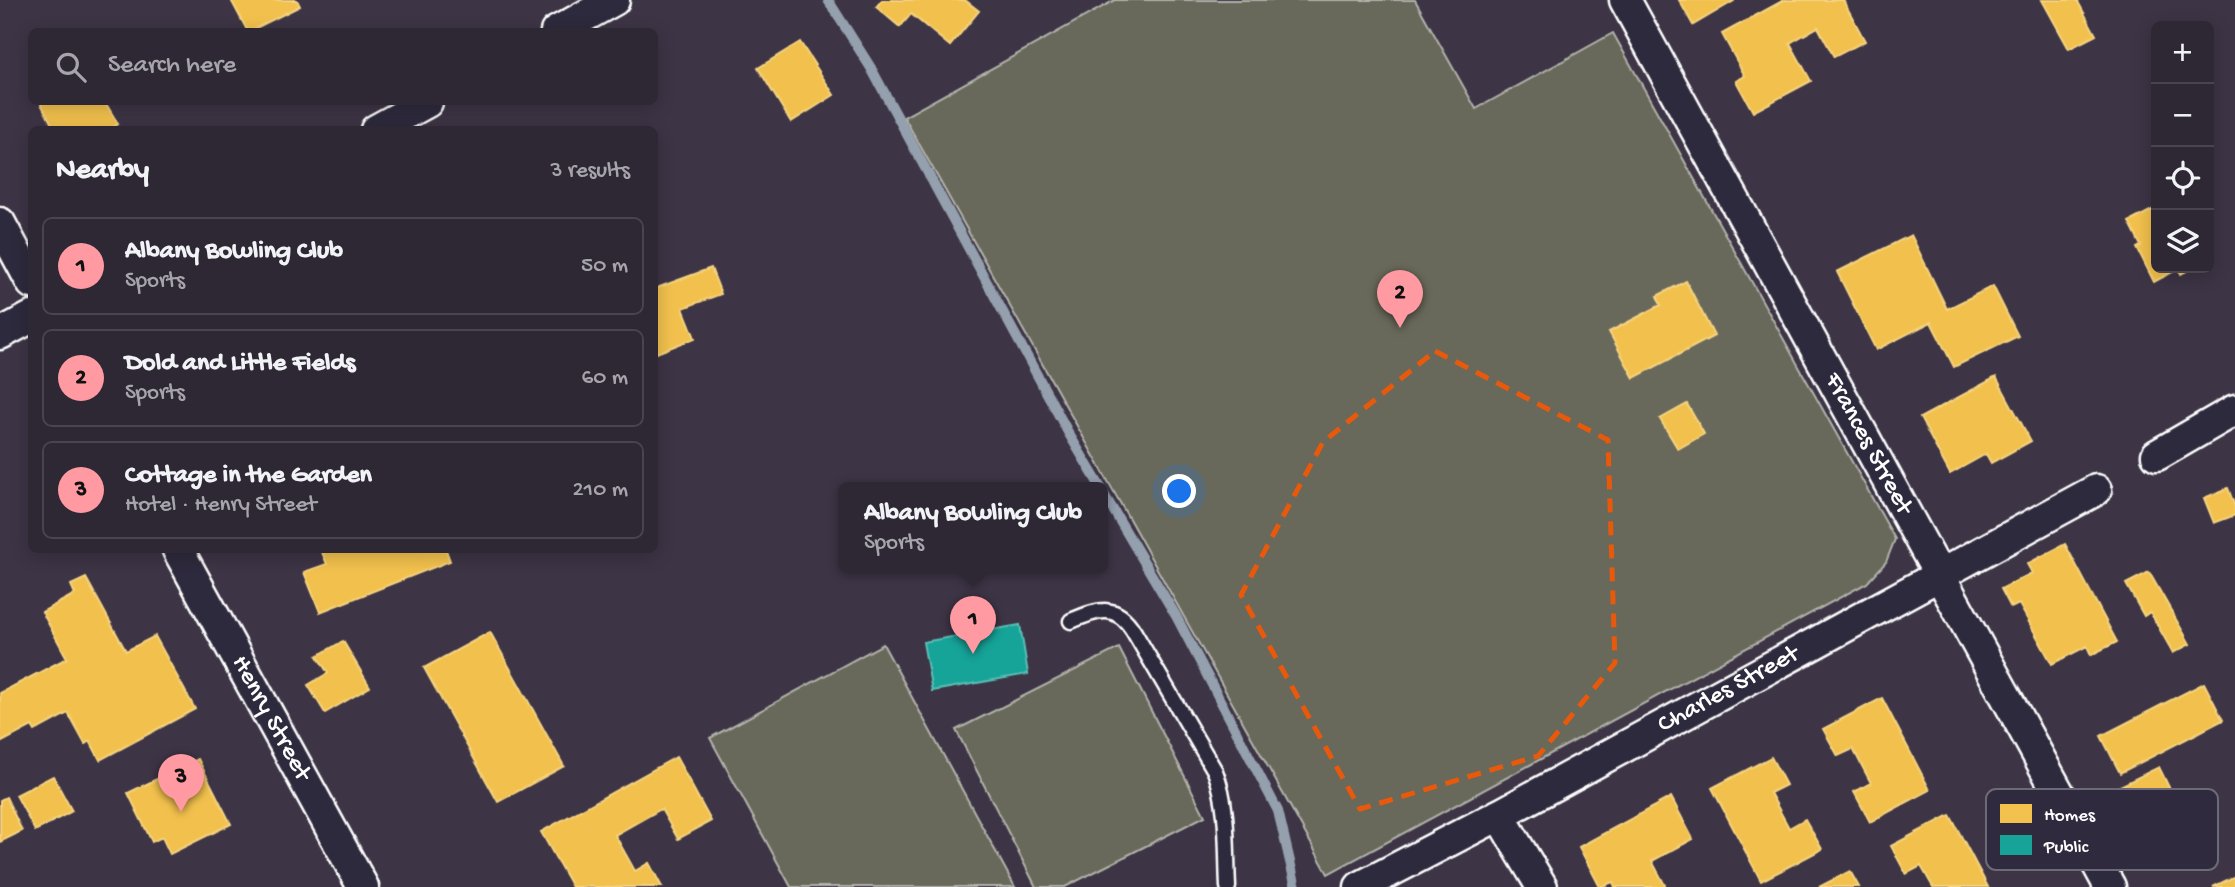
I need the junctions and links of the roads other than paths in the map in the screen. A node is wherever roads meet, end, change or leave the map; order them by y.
1 (614, 0) edge
2 (1625, 0) edge
3 (563, 28) edge
4 (422, 105) edge
5 (383, 126) edge
6 (0, 223) edge
7 (28, 276) edge
8 (28, 319) edge
9 (0, 334) edge
10 (2235, 410) edge
11 (2157, 455) dead end
12 (2096, 490) dead end
13 (179, 553) edge
14 (1940, 574) junction
15 (1071, 621) dead end
16 (2057, 789) edge
17 (1499, 815) junction
18 (2101, 870) edge
19 (363, 887) edge
20 (1228, 887) edge
21 (1360, 887) edge
22 (1542, 887) edge
23 (2110, 887) edge

1 - 3 street
2 - 14 street, Frances Street
4 - 5 street
6 - 7 street
8 - 9 street
10 - 11 street
12 - 14 street, Charles Street
13 - 19 street, Henry Street
14 - 16 street, Frances Street
14 - 17 street, Charles Street
15 - 20 lane
17 - 21 street, Charles Street
17 - 22 street
18 - 23 street, Frances Street

